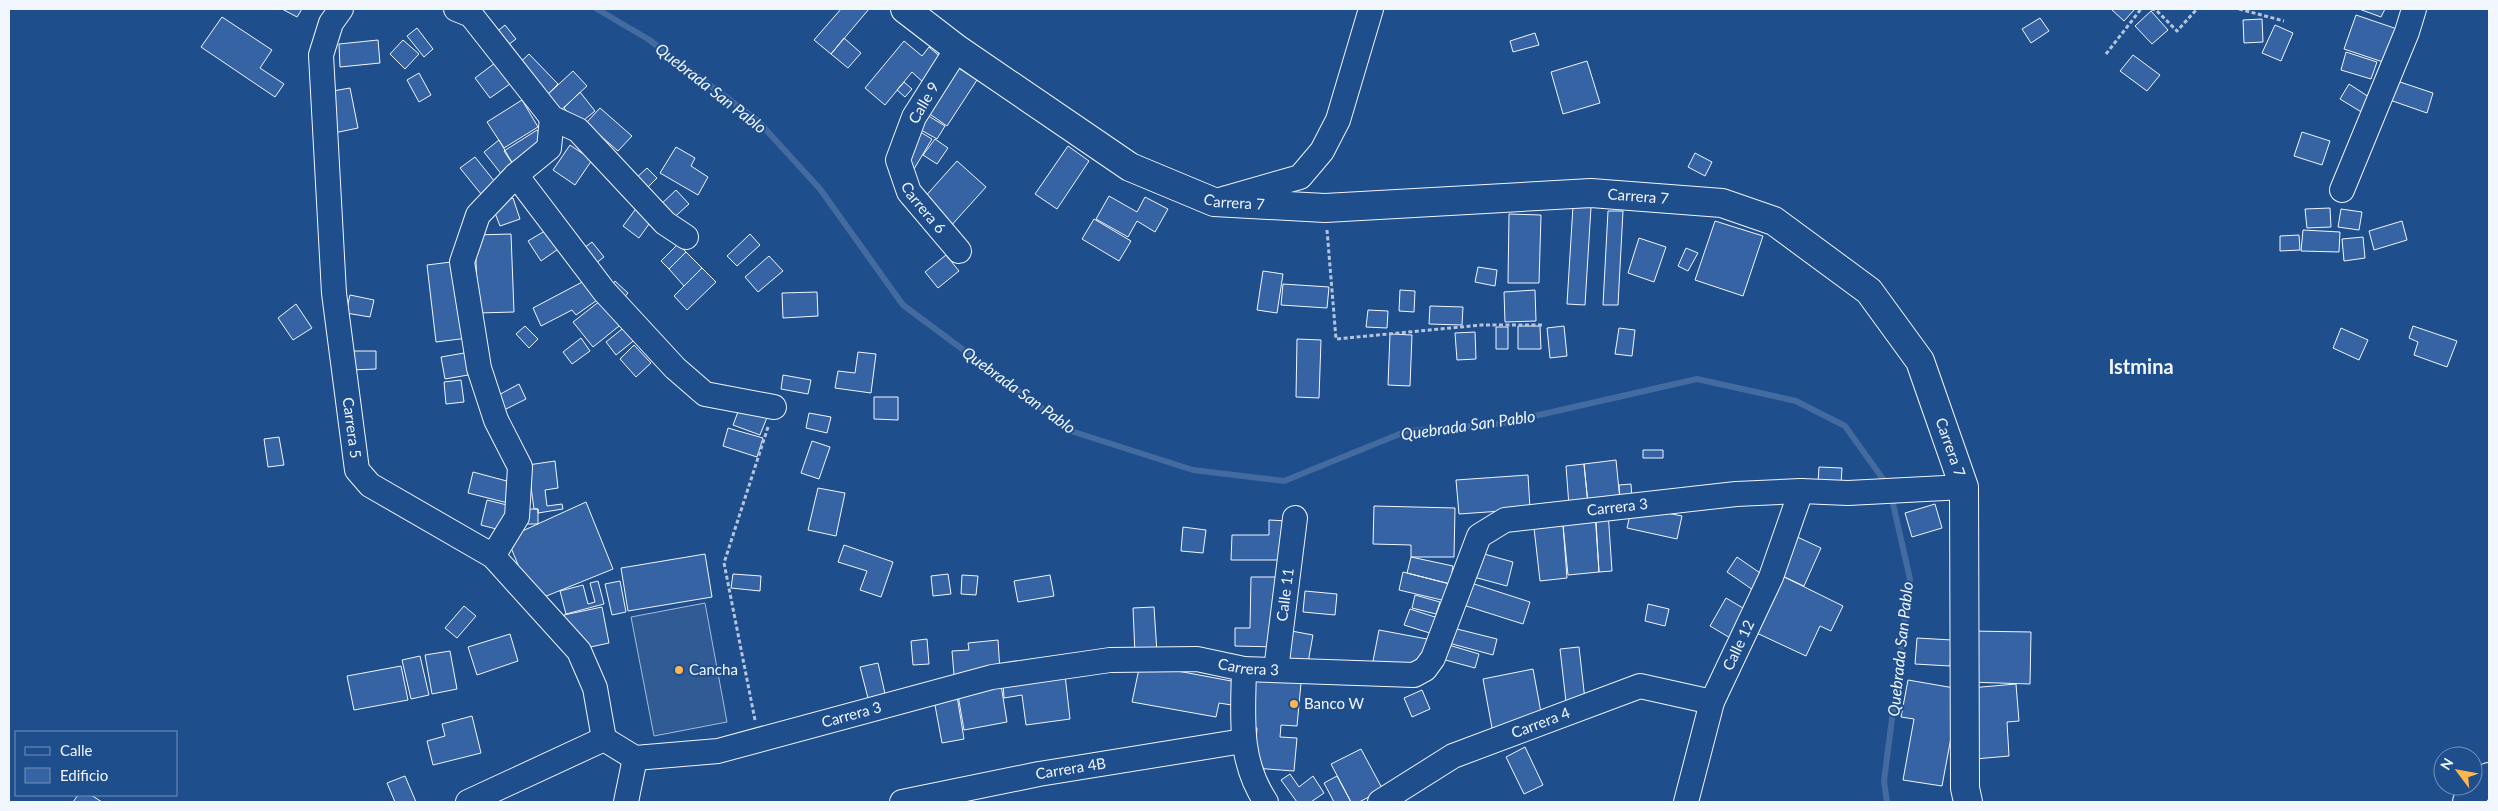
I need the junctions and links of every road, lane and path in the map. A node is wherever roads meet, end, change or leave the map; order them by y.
1 (341, 9) edge
2 (456, 9) edge
3 (905, 9) edge
4 (1371, 9) edge
5 (2141, 9) edge
6 (2151, 9) edge
7 (2197, 9) edge
8 (2239, 9) edge
9 (2414, 9) edge
10 (2284, 21) dead end
11 (957, 49) junction
12 (2106, 54) dead end
13 (552, 118) junction
14 (898, 160) joint
15 (516, 175) junction
16 (2342, 190) dead end
17 (1214, 202) junction
18 (1325, 208) junction
19 (686, 237) dead end
20 (959, 251) dead end
21 (1543, 325) dead end
22 (774, 407) joint
23 (1964, 488) junction
24 (1801, 491) junction
25 (1295, 518) dead end
26 (493, 556) junction
27 (1244, 669) junction
28 (1276, 670) junction
29 (1712, 702) junction
30 (604, 739) junction
31 (758, 739) junction
32 (1243, 741) junction
33 (635, 758) junction
34 (2489, 777) edge
35 (468, 802) edge
36 (626, 802) edge
37 (902, 802) edge
38 (1266, 802) edge
39 (1380, 802) edge
40 (1686, 802) edge
41 (1968, 802) edge
42 (2467, 802) edge

1 - 26 street, Carrera 5
2 - 13 street
3 - 11 main road, Carrera 7
4 - 17 street
5 - 12 path
6 - 7 path
8 - 10 path
9 - 16 street
11 - 14 street, Calle 9
11 - 17 main road, Carrera 7
13 - 15 street
13 - 19 street
14 - 20 street, Carrera 6
15 - 22 street
15 - 26 street
17 - 18 main road, Carrera 7
18 - 21 path
18 - 23 main road, Carrera 7
22 - 31 path
23 - 24 street, Carrera 3
23 - 41 main road, Carrera 7
24 - 28 street, Carrera 3
24 - 29 street, Calle 12
25 - 28 street, Calle 11
26 - 30 street, Carrera 5
27 - 28 street, Carrera 3
27 - 31 street, Carrera 3
27 - 32 street
29 - 39 street, Carrera 4
29 - 40 street, Calle 12
30 - 33 street
30 - 35 street
31 - 33 street, Carrera 3
32 - 37 street, Carrera 4B
32 - 38 street
33 - 36 street
34 - 42 main road

